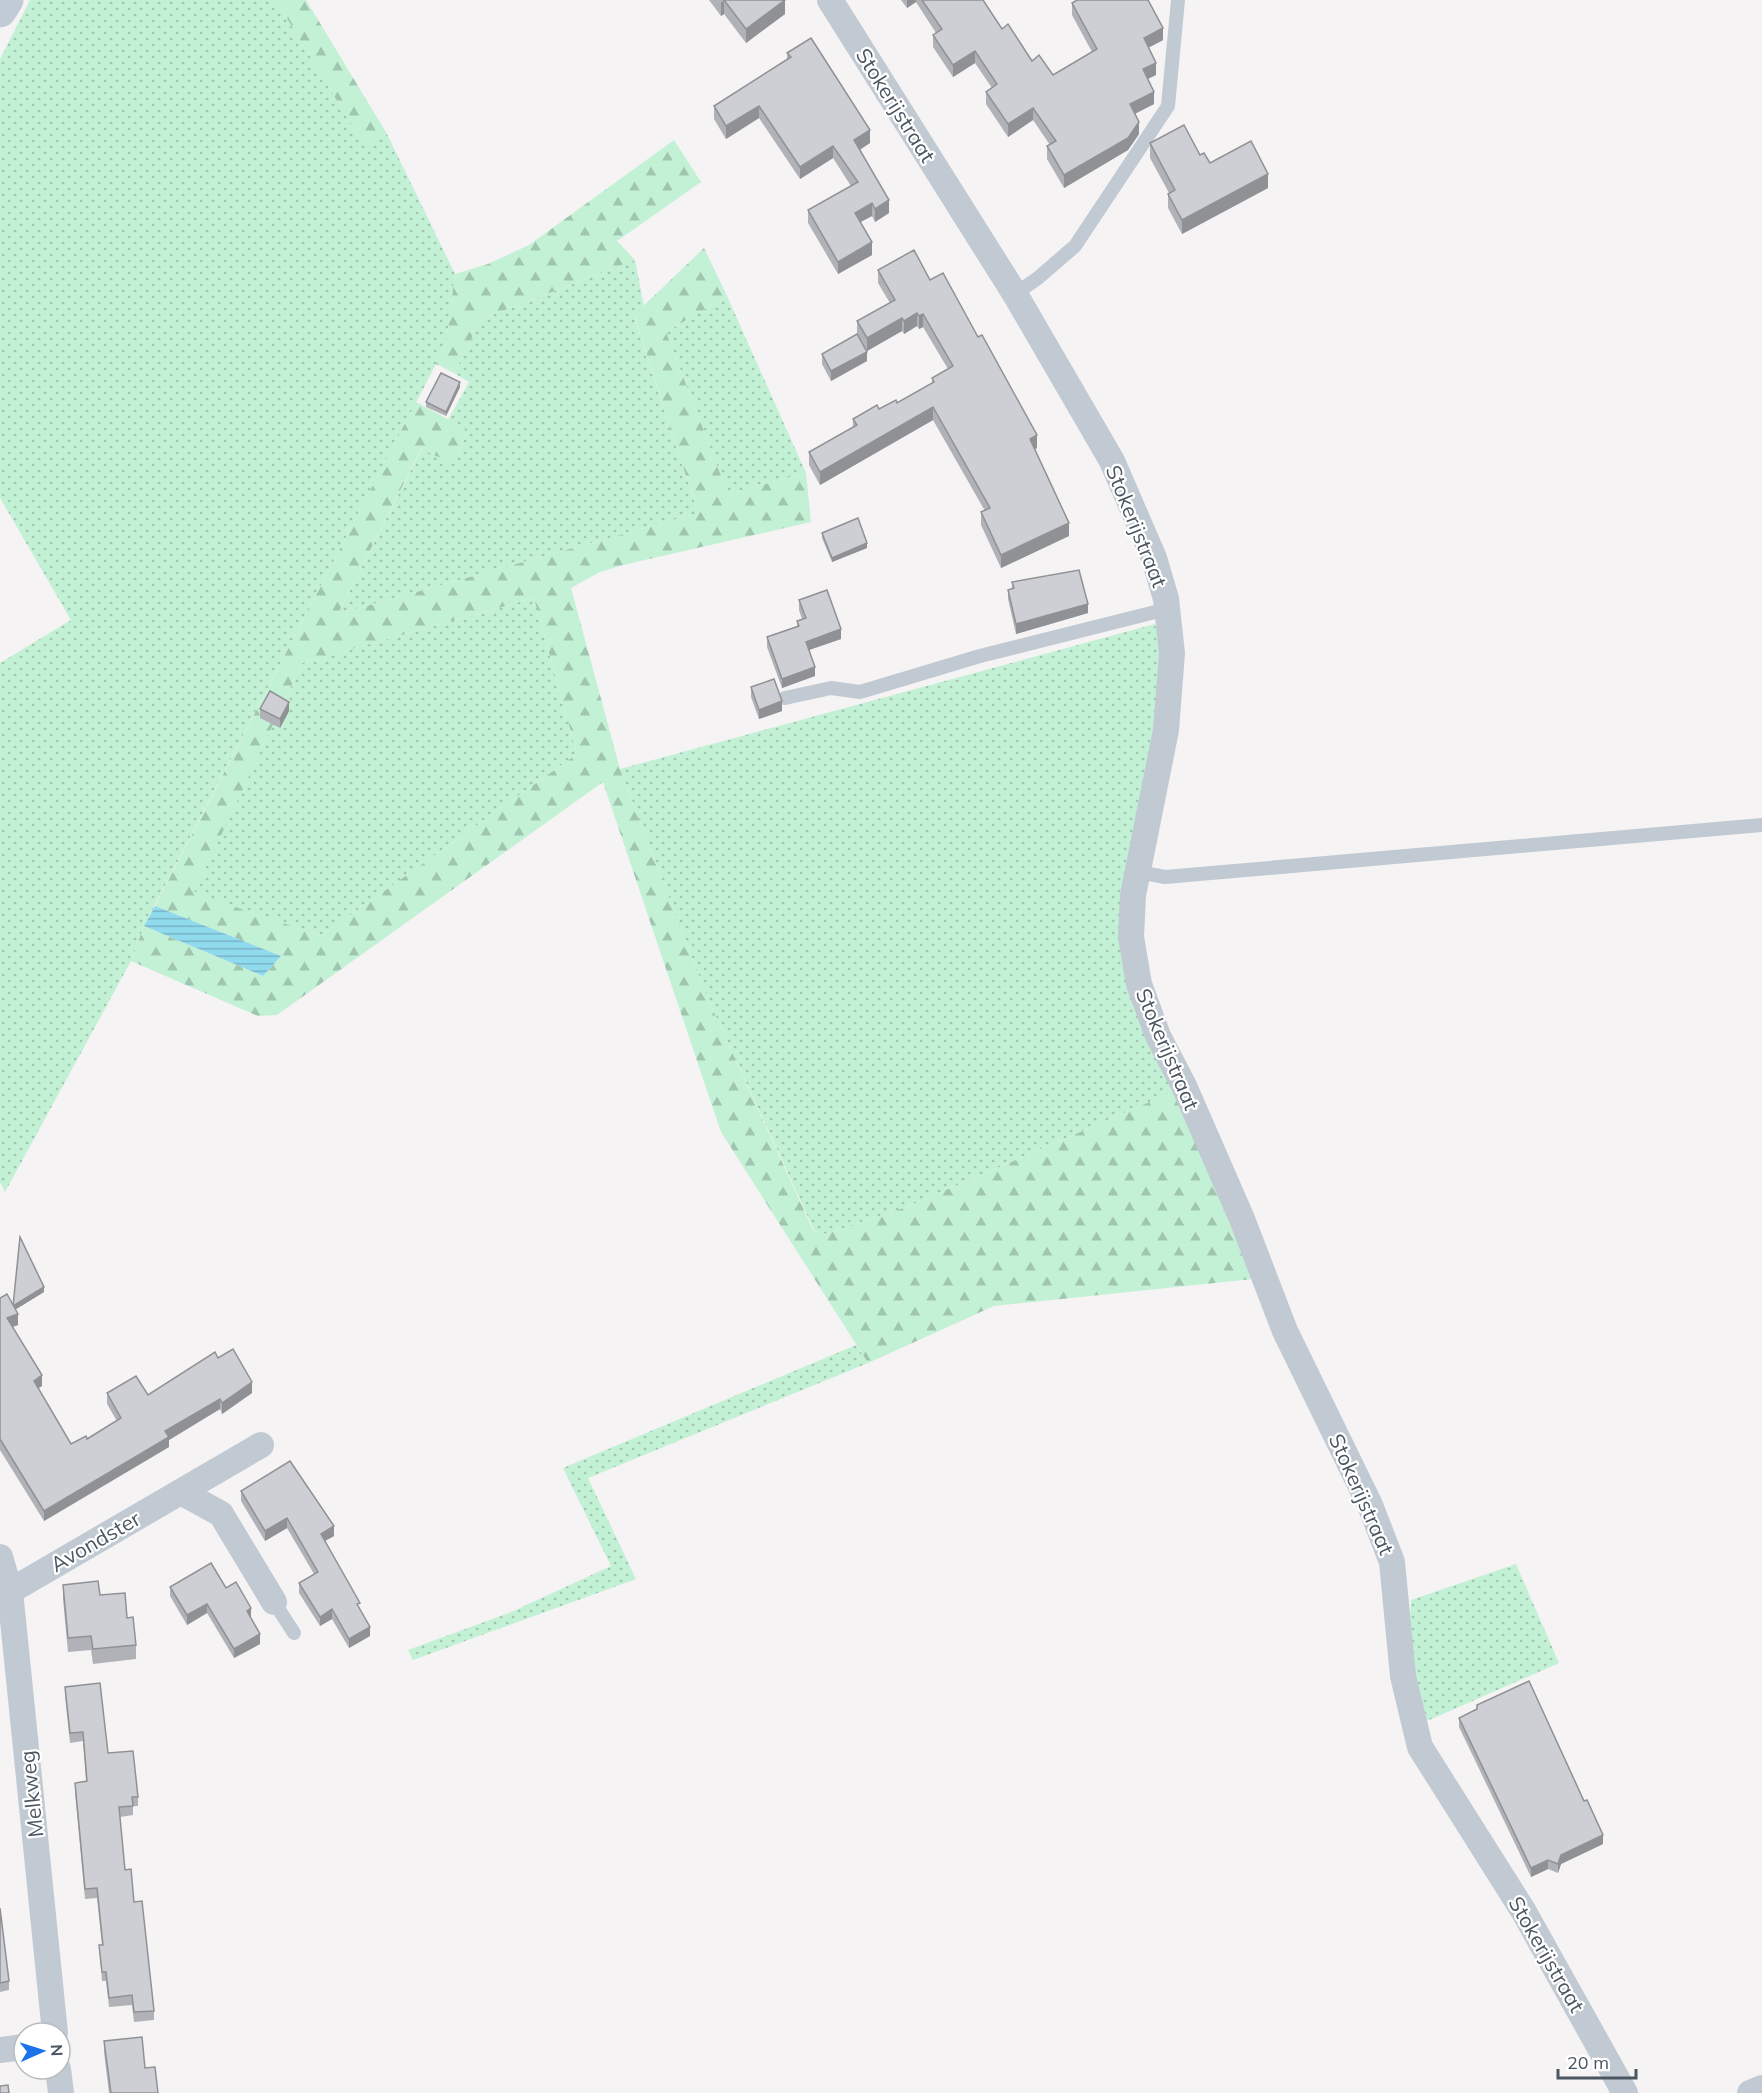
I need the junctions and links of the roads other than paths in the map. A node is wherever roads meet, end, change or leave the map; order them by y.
1 (7, 0) edge
2 (830, 0) edge
3 (1179, 0) edge
4 (0, 11) edge
5 (1015, 294) junction
6 (1167, 609) junction
7 (785, 698) dead end
8 (1762, 825) edge
9 (1138, 872) junction
10 (261, 1445) dead end
11 (181, 1492) junction
12 (0, 1557) edge
13 (5, 1594) edge
14 (274, 1602) joint
15 (294, 1633) dead end
16 (54, 2021) edge
17 (1762, 2088) edge
18 (1625, 2093) edge
19 (1750, 2093) edge

1 - 4 street
2 - 5 street, Stokerijstraat
3 - 5 lane
5 - 6 street, Stokerijstraat
6 - 7 lane
6 - 9 street, Stokerijstraat
8 - 9 lane
9 - 18 street, Stokerijstraat
10 - 11 street, Avondster
11 - 13 street, Avondster
11 - 14 street
12 - 13 street, Melkweg
13 - 16 street, Melkweg
14 - 15 lane
17 - 19 street

